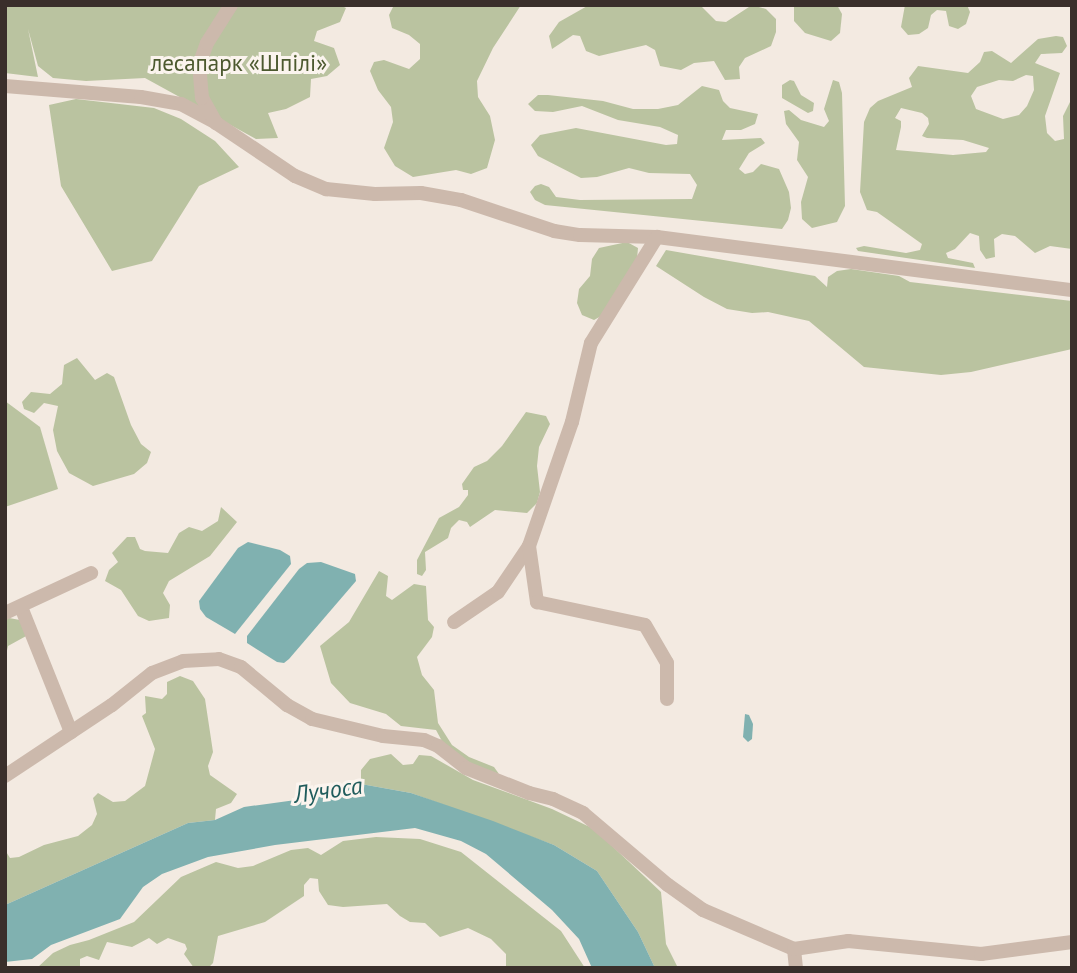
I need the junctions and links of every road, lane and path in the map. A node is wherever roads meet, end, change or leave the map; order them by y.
1 (232, 5) edge
2 (5, 86) edge
3 (216, 123) junction
4 (657, 237) junction
5 (1072, 290) edge
6 (529, 546) junction
7 (91, 573) dead end
8 (21, 607) junction
9 (5, 613) edge
10 (454, 622) dead end
11 (667, 699) dead end
12 (71, 732) junction
13 (5, 776) edge
14 (1072, 942) edge
15 (794, 949) junction
16 (796, 968) edge

1 - 3 street
2 - 3 street
3 - 4 street
4 - 5 street
4 - 6 street
6 - 10 street
6 - 11 street
7 - 8 street
8 - 9 street
8 - 12 street
12 - 13 street
12 - 15 street
14 - 15 street
15 - 16 street

